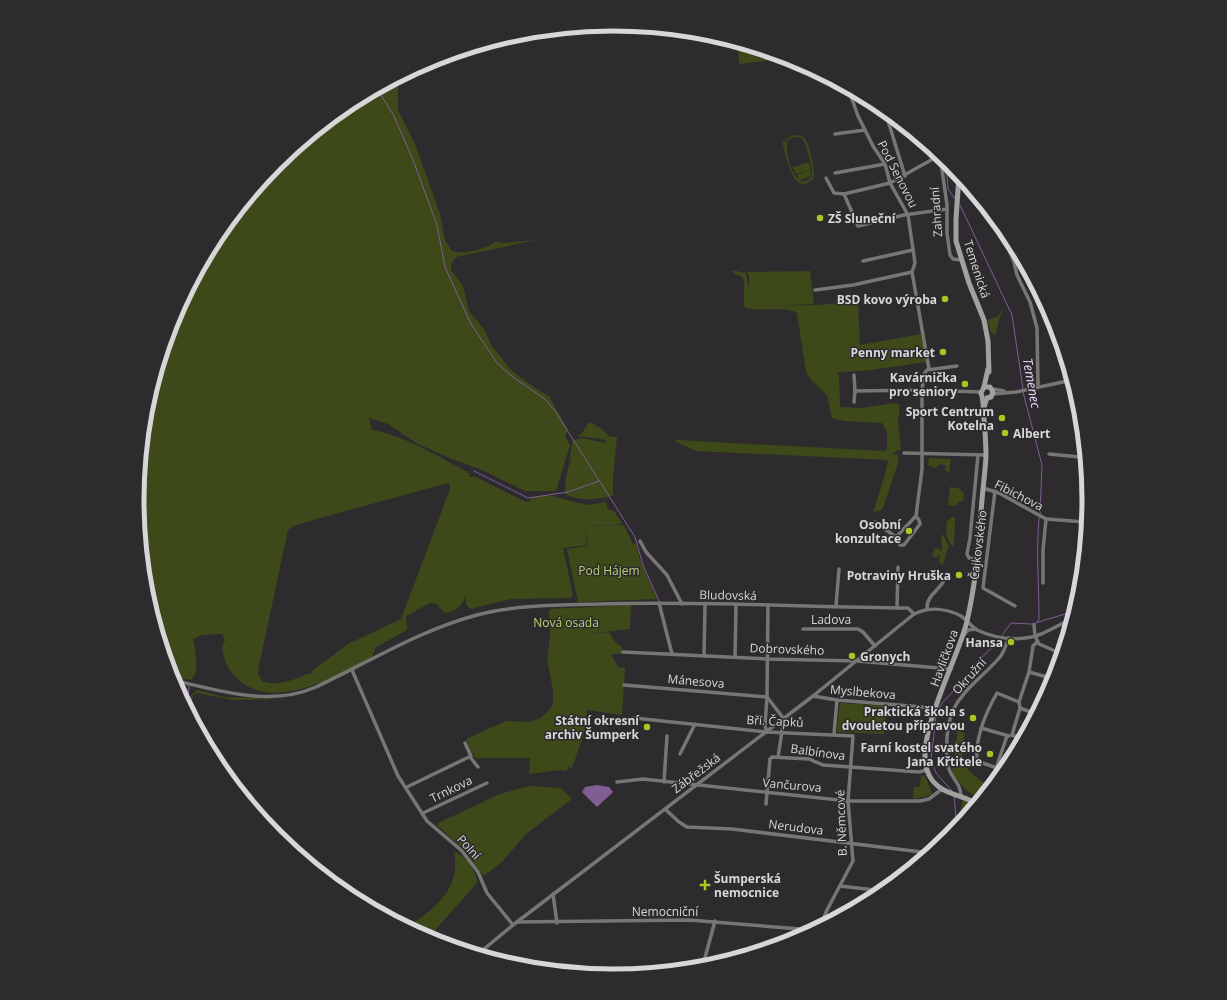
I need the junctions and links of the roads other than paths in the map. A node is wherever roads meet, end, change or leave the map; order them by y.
1 (851, 96) edge
2 (888, 120) edge
3 (865, 130) junction
4 (835, 134) dead end
5 (935, 159) edge
6 (884, 164) junction
7 (941, 164) edge
8 (835, 173) dead end
9 (905, 176) junction
10 (826, 178) dead end
11 (890, 183) junction
12 (958, 183) edge
13 (844, 194) junction
14 (947, 209) junction
15 (908, 215) junction
16 (1007, 246) edge
17 (913, 250) junction
18 (961, 260) junction
19 (863, 261) dead end
20 (912, 272) junction
21 (815, 290) dead end
22 (958, 366) dead end
23 (929, 369) junction
24 (854, 375) dead end
25 (1067, 381) edge
26 (1038, 386) junction
27 (922, 390) junction
28 (854, 391) junction
29 (987, 392) junction
30 (854, 402) dead end
31 (904, 452) dead end
32 (923, 453) junction
33 (1049, 454) dead end
34 (978, 455) junction
35 (986, 455) junction
36 (1080, 457) edge
37 (983, 488) junction
38 (995, 491) junction
39 (916, 516) junction
40 (1046, 519) junction
41 (875, 522) dead end
42 (1081, 522) edge
43 (896, 537) junction
44 (640, 541) dead end
45 (977, 559) junction
46 (898, 567) dead end
47 (839, 569) dead end
48 (946, 576) dead end
49 (1043, 583) dead end
50 (659, 603) junction
51 (682, 604) junction
52 (705, 604) junction
53 (736, 605) junction
54 (768, 605) junction
55 (836, 606) junction
56 (1015, 606) dead end
57 (897, 608) junction
58 (927, 609) junction
59 (969, 611) junction
60 (914, 614) junction
61 (958, 615) junction
62 (967, 621) junction
63 (1067, 621) edge
64 (1034, 625) dead end
65 (803, 629) dead end
66 (977, 629) junction
67 (1035, 636) junction
68 (963, 637) junction
69 (1010, 638) junction
70 (1037, 642) junction
71 (874, 646) junction
72 (623, 652) dead end
73 (1058, 652) edge
74 (672, 654) junction
75 (704, 656) junction
76 (735, 658) junction
77 (767, 659) junction
78 (857, 661) junction
79 (951, 669) junction
80 (352, 670) junction
81 (1029, 672) junction
82 (1048, 677) edge
83 (181, 682) edge
84 (624, 685) dead end
85 (813, 696) junction
86 (767, 697) junction
87 (837, 700) junction
88 (1019, 702) junction
89 (935, 708) junction
90 (1020, 708) junction
91 (1031, 712) edge
92 (634, 718) dead end
93 (784, 719) junction
94 (695, 724) junction
95 (981, 728) junction
96 (767, 732) junction
97 (782, 732) junction
98 (834, 734) junction
99 (667, 736) dead end
100 (853, 736) joint
101 (1009, 736) junction
102 (1018, 738) edge
103 (465, 743) dead end
104 (680, 754) dead end
105 (778, 756) junction
106 (470, 757) junction
107 (478, 767) dead end
108 (851, 767) junction
109 (997, 768) junction
110 (927, 770) junction
111 (996, 772) edge
112 (617, 782) dead end
113 (664, 782) junction
114 (487, 783) dead end
115 (696, 786) junction
116 (406, 787) junction
117 (942, 789) junction
118 (767, 793) junction
119 (956, 795) junction
120 (848, 801) junction
121 (972, 802) edge
122 (766, 804) dead end
123 (665, 809) junction
124 (423, 814) junction
125 (852, 844) junction
126 (924, 852) edge
127 (840, 886) junction
128 (874, 890) edge
129 (553, 894) junction
130 (824, 920) edge
131 (715, 921) junction
132 (517, 922) junction
133 (557, 923) junction
134 (512, 925) junction
135 (802, 929) edge
136 (483, 950) edge
137 (704, 960) edge

1 - 3 street, Pod Senovou
2 - 9 street
3 - 4 street
3 - 6 street, Pod Senovou
5 - 9 street
6 - 8 street
6 - 11 street, Pod Senovou
7 - 14 street, Zahradní
9 - 11 street
10 - 13 street
11 - 13 street
11 - 15 street, Pod Senovou
12 - 18 street, Temenická
13 - 15 street
14 - 15 street
14 - 18 street, Zahradní
15 - 17 street, Pod Senovou
16 - 26 street
17 - 19 street
17 - 20 street, Pod Senovou
18 - 29 street, Temenická
20 - 21 street
20 - 23 street, Pod Senovou
22 - 23 street
23 - 27 street
24 - 28 street
25 - 26 street
26 - 29 street
27 - 28 street
27 - 29 street
27 - 32 street
28 - 30 street
29 - 35 street, Temenická
31 - 32 street
32 - 34 street
32 - 39 street
33 - 36 street
34 - 35 street
34 - 45 street
35 - 37 street, Temenická
37 - 38 street, Fibichova
37 - 45 street, Temenická
38 - 40 street, Fibichova
38 - 56 street, Čajkovského
39 - 43 street
39 - 43 street
40 - 42 street, Fibichova
40 - 49 street, Fibichova
41 - 43 street
44 - 51 street
45 - 59 street, Temenická
46 - 57 street
47 - 55 street
48 - 58 street
50 - 51 street, Bludovská
50 - 74 street
50 - 80 street, Bludovská
51 - 52 street, Bludovská
52 - 53 street, Bludovská
52 - 75 street
53 - 54 street, Bludovská
53 - 76 street
54 - 55 street, Bludovská
54 - 77 street
55 - 57 street, Bludovská
57 - 60 street, Bludovská
58 - 60 street, Zábřežská
58 - 61 street
59 - 61 street
59 - 62 street, Temenická
60 - 71 street, Zábřežská
61 - 62 street
62 - 66 street
62 - 68 street, Havlíčkova
63 - 67 street
64 - 67 street
65 - 71 street, Ladova
66 - 68 street
66 - 69 street
67 - 69 street
67 - 70 street
68 - 79 street, Havlíčkova
69 - 119 street, Okružní
70 - 73 street
70 - 81 street
71 - 78 street, Zábřežská
72 - 74 street, Dobrovského
74 - 75 street, Dobrovského
75 - 76 street, Dobrovského
76 - 77 street, Dobrovského
77 - 78 street, Dobrovského
77 - 86 street
78 - 79 street, Dobrovského
78 - 85 street, Zábřežská
79 - 89 street, Havlíčkova
80 - 83 street, Bludovská
80 - 116 street, Polní
81 - 82 street
81 - 88 street
84 - 86 street, Mánesova
85 - 87 street, Myslbekova
85 - 93 street, Zábřežská
86 - 93 street
86 - 96 street
87 - 89 street, Myslbekova
87 - 98 street
88 - 90 street
88 - 95 street
89 - 110 street, Havlíčkova
90 - 91 street
90 - 101 street
92 - 94 street, Bří. Čapků
93 - 96 street, Zábřežská
93 - 97 street, Balbínova
94 - 96 street, Bří. Čapků
94 - 104 street
95 - 101 street
95 - 109 street
96 - 97 street, Bří. Čapků
96 - 115 street, Zábřežská
97 - 98 street, Bří. Čapků
97 - 105 street, Balbínova
98 - 100 street, Bří. Čapků
99 - 113 street
100 - 108 street, B. Němcové
101 - 102 street
101 - 109 street
103 - 106 street
105 - 108 street, Balbínova
105 - 118 street, Balbínova
106 - 107 street
106 - 116 street
108 - 110 street, Balbínova
108 - 120 street, B. Němcové
109 - 111 street
110 - 117 street
112 - 113 street, Vančurova
113 - 115 street, Vančurova
114 - 124 street, Trnkova
115 - 118 street, Vančurova
115 - 123 street, Zábřežská
116 - 124 street, Polní
117 - 119 street
117 - 120 street, Vančurova
118 - 120 street, Vančurova
118 - 122 street, Balbínova
119 - 121 street
120 - 125 street, B. Němcové
123 - 125 street, Nerudova
123 - 129 street, Zábřežská
124 - 134 street, Polní
125 - 126 street, Nerudova
125 - 127 street, B. Němcové
127 - 128 street
127 - 130 street, B. Němcové
129 - 132 street, Zábřežská
129 - 133 street
131 - 133 street, Nemocniční
131 - 135 street, Nemocniční
131 - 137 street
132 - 133 street, Nemocniční
132 - 134 street, Zábřežská
134 - 136 street, Zábřežská

